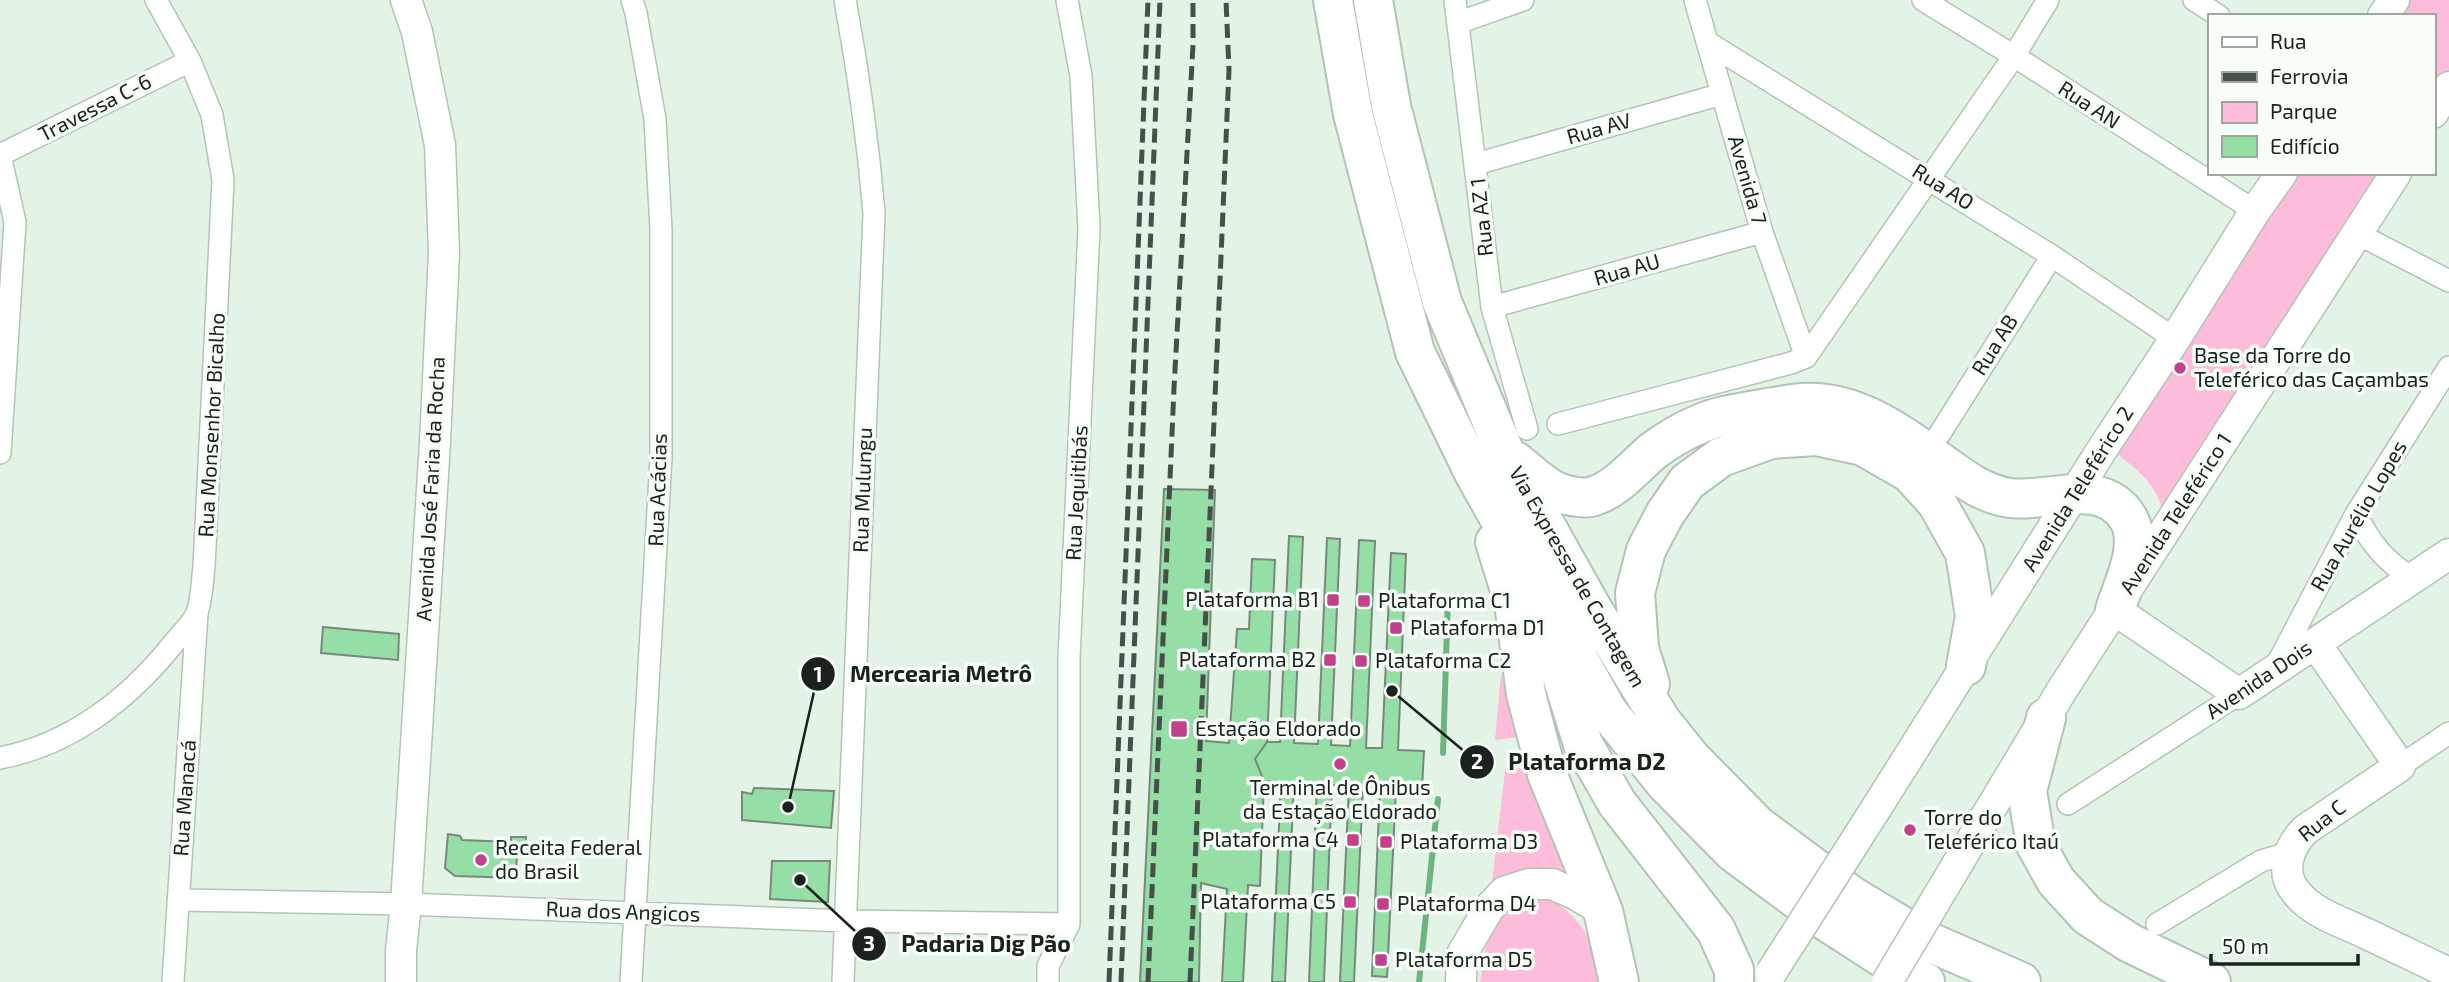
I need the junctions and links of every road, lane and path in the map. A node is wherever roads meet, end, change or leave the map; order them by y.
1 (156, 0) edge
2 (406, 0) edge
3 (632, 0) edge
4 (845, 0) edge
5 (1067, 0) edge
6 (1333, 0) edge
7 (1373, 0) edge
8 (1455, 0) edge
9 (1523, 0) edge
10 (1695, 0) edge
11 (1923, 0) edge
12 (2048, 0) edge
13 (2194, 0) edge
14 (2216, 14) edge
15 (1460, 22) junction
16 (1707, 41) junction
17 (2014, 56) junction
18 (190, 61) junction
19 (2449, 88) edge
20 (1722, 94) junction
21 (2435, 110) edge
22 (0, 155) edge
23 (1476, 164) junction
24 (2281, 175) edge
25 (2395, 175) edge
26 (1930, 179) junction
27 (2255, 211) junction
28 (1762, 232) junction
29 (2358, 234) junction
30 (2052, 256) junction
31 (2449, 281) edge
32 (1492, 307) junction
33 (2175, 339) junction
34 (1806, 357) junction
35 (2449, 367) edge
36 (1558, 424) dead end
37 (1939, 435) dead end
38 (1516, 441) junction
39 (0, 453) edge
40 (1474, 474) junction
41 (2076, 493) junction
42 (2356, 514) junction
43 (2449, 555) edge
44 (1531, 574) junction
45 (2412, 578) junction
46 (2115, 610) junction
47 (197, 614) junction
48 (2315, 643) junction
49 (1966, 666) junction
50 (2274, 669) junction
51 (2239, 694) junction
52 (2046, 718) junction
53 (1662, 722) junction
54 (2449, 733) edge
55 (0, 758) edge
56 (2400, 766) junction
57 (2068, 804) dead end
58 (2288, 853) junction
59 (178, 900) junction
60 (406, 904) junction
61 (1603, 911) junction
62 (634, 913) junction
63 (846, 921) junction
64 (1069, 924) junction
65 (2157, 924) dead end
66 (2449, 973) edge
67 (1769, 977) edge
68 (173, 982) edge
69 (401, 982) edge
70 (631, 982) edge
71 (843, 982) edge
72 (1048, 982) edge
73 (1461, 982) edge
74 (1619, 982) edge
75 (1734, 982) edge
76 (1887, 982) edge
77 (1925, 982) edge
78 (2021, 982) edge
79 (2211, 982) edge

1 - 18 street, Rua Monsenhor Bicalho
2 - 60 main road, Avenida José Faria da Rocha
3 - 62 street, Rua Acácias
4 - 63 street, Rua Mulungu
5 - 64 street, Rua Jequitibás
6 - 40 highway, Via Expressa de Contagem
7 - 38 highway, Via Expressa de Contagem
8 - 15 street, Rua AZ 1
9 - 15 street
10 - 16 street, Avenida 7
11 - 17 street, Rua AN
12 - 17 street
13 - 14 street
15 - 23 street, Rua AZ 1
16 - 20 street, Avenida 7
16 - 26 street, Rua AO
17 - 26 street
17 - 27 street, Rua AN
18 - 22 street, Travessa C-6
18 - 47 street, Rua Monsenhor Bicalho
19 - 21 main road
20 - 23 street, Rua AV
20 - 28 street, Avenida 7
22 - 39 street
23 - 32 street, Rua AZ 1
24 - 27 main road, Avenida Teleférico 2
25 - 29 main road, Avenida Teleférico 1
26 - 30 street, Rua AO
26 - 34 street
27 - 33 main road, Avenida Teleférico 2
28 - 32 street, Rua AU
28 - 34 street, Avenida 7
29 - 31 street
29 - 46 main road, Avenida Teleférico 1
30 - 33 street, Rua AO
30 - 37 street, Rua AB
32 - 38 street, Rua AZ 1
33 - 41 main road, Avenida Teleférico 2
34 - 36 street
35 - 42 street, Rua Aurélio Lopes
38 - 41 highway
38 - 53 highway, Via Expressa de Contagem
40 - 44 highway, Via Expressa de Contagem
40 - 61 highway
41 - 46 highway
41 - 49 main road, Avenida Teleférico 2
42 - 45 street
42 - 50 street, Rua Aurélio Lopes
43 - 45 main road, Avenida Dois
44 - 75 highway
44 - 77 highway, Via Expressa de Contagem
45 - 48 main road, Avenida Dois
46 - 51 main road
46 - 52 main road, Avenida Teleférico 1
47 - 55 street
47 - 59 street, Rua Manacá
48 - 50 main road, Avenida Dois
48 - 56 main road
49 - 53 highway
49 - 67 main road, Avenida Teleférico 2, bridge
50 - 51 main road, Avenida Dois
51 - 57 street, Avenida Dois
52 - 76 main road, Avenida Teleférico 1, bridge
52 - 79 highway
53 - 78 highway, Via Expressa de Contagem
54 - 56 street, Rua C
56 - 58 main road, Rua C
58 - 65 street, Rua C
58 - 66 main road
59 - 60 street, Rua dos Angicos
59 - 68 street, Rua Manacá
60 - 62 street, Rua dos Angicos
60 - 69 main road, Avenida José Faria da Rocha
61 - 73 main road
61 - 74 highway
62 - 63 street, Rua dos Angicos
62 - 70 street, Rua Acácias
63 - 64 street, Rua dos Angicos
63 - 71 street, Rua Mulungu
64 - 72 street, Rua Jequitibás

